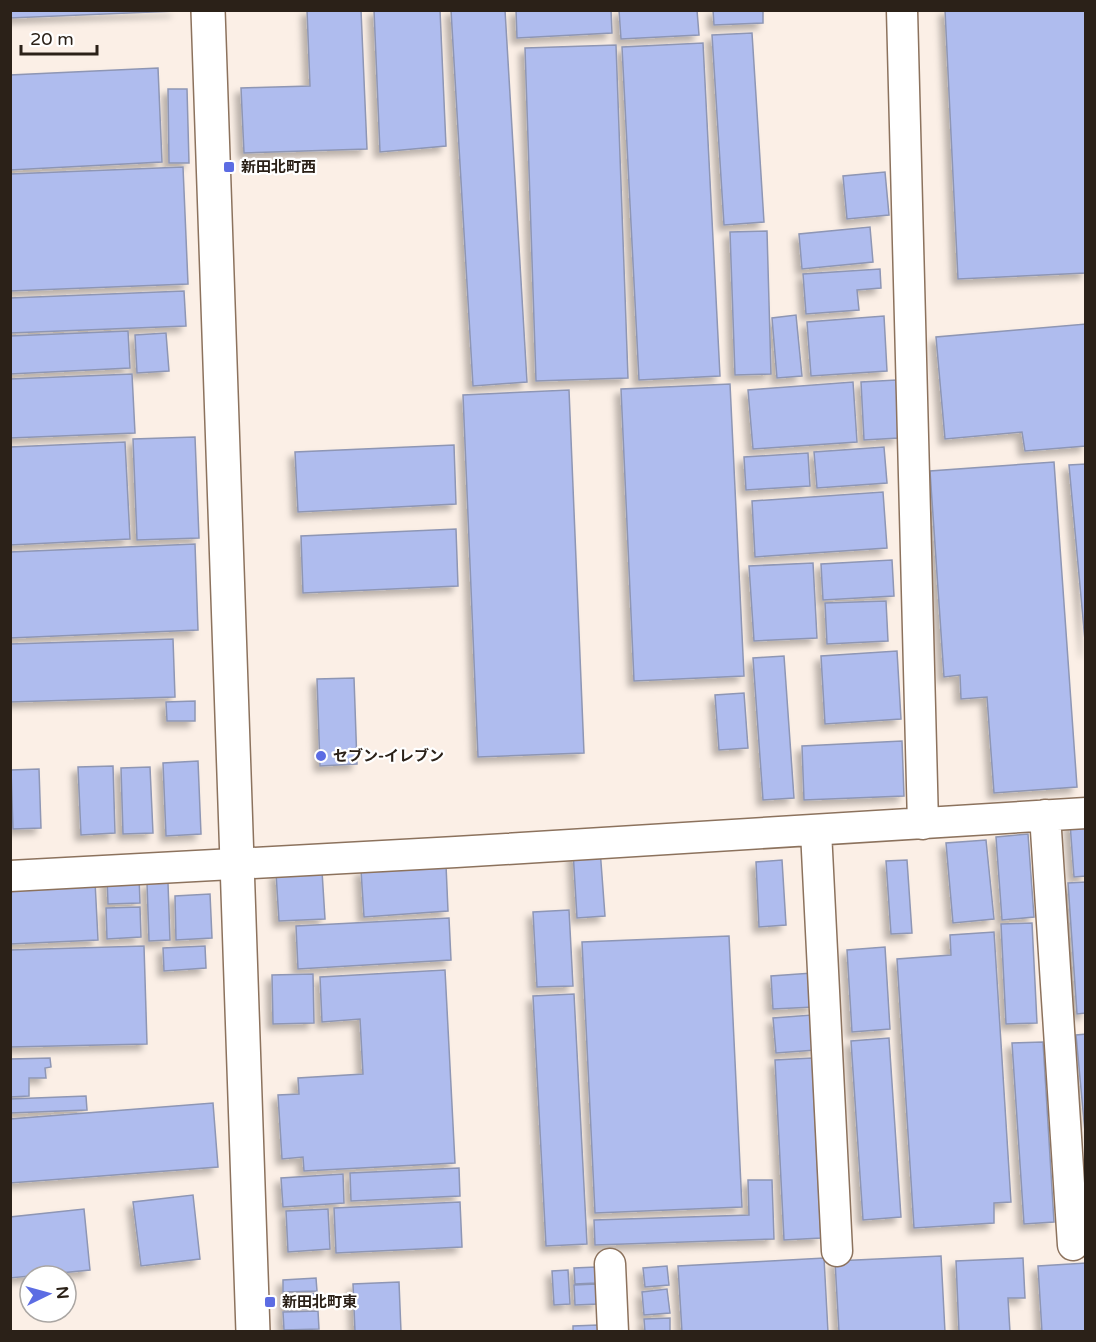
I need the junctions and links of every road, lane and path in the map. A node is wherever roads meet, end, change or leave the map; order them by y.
1 (208, 10) edge
2 (902, 10) edge
3 (1086, 813) edge
4 (1045, 815) junction
5 (923, 824) junction
6 (816, 831) junction
7 (238, 865) junction
8 (10, 876) edge
9 (1073, 1245) dead end
10 (837, 1251) dead end
11 (610, 1263) dead end
12 (253, 1332) edge
13 (613, 1332) edge

1 - 7 street
2 - 5 street
3 - 4 street
4 - 5 street
4 - 9 street
5 - 6 street
6 - 7 street
6 - 10 street
7 - 8 street
7 - 12 street
11 - 13 street

